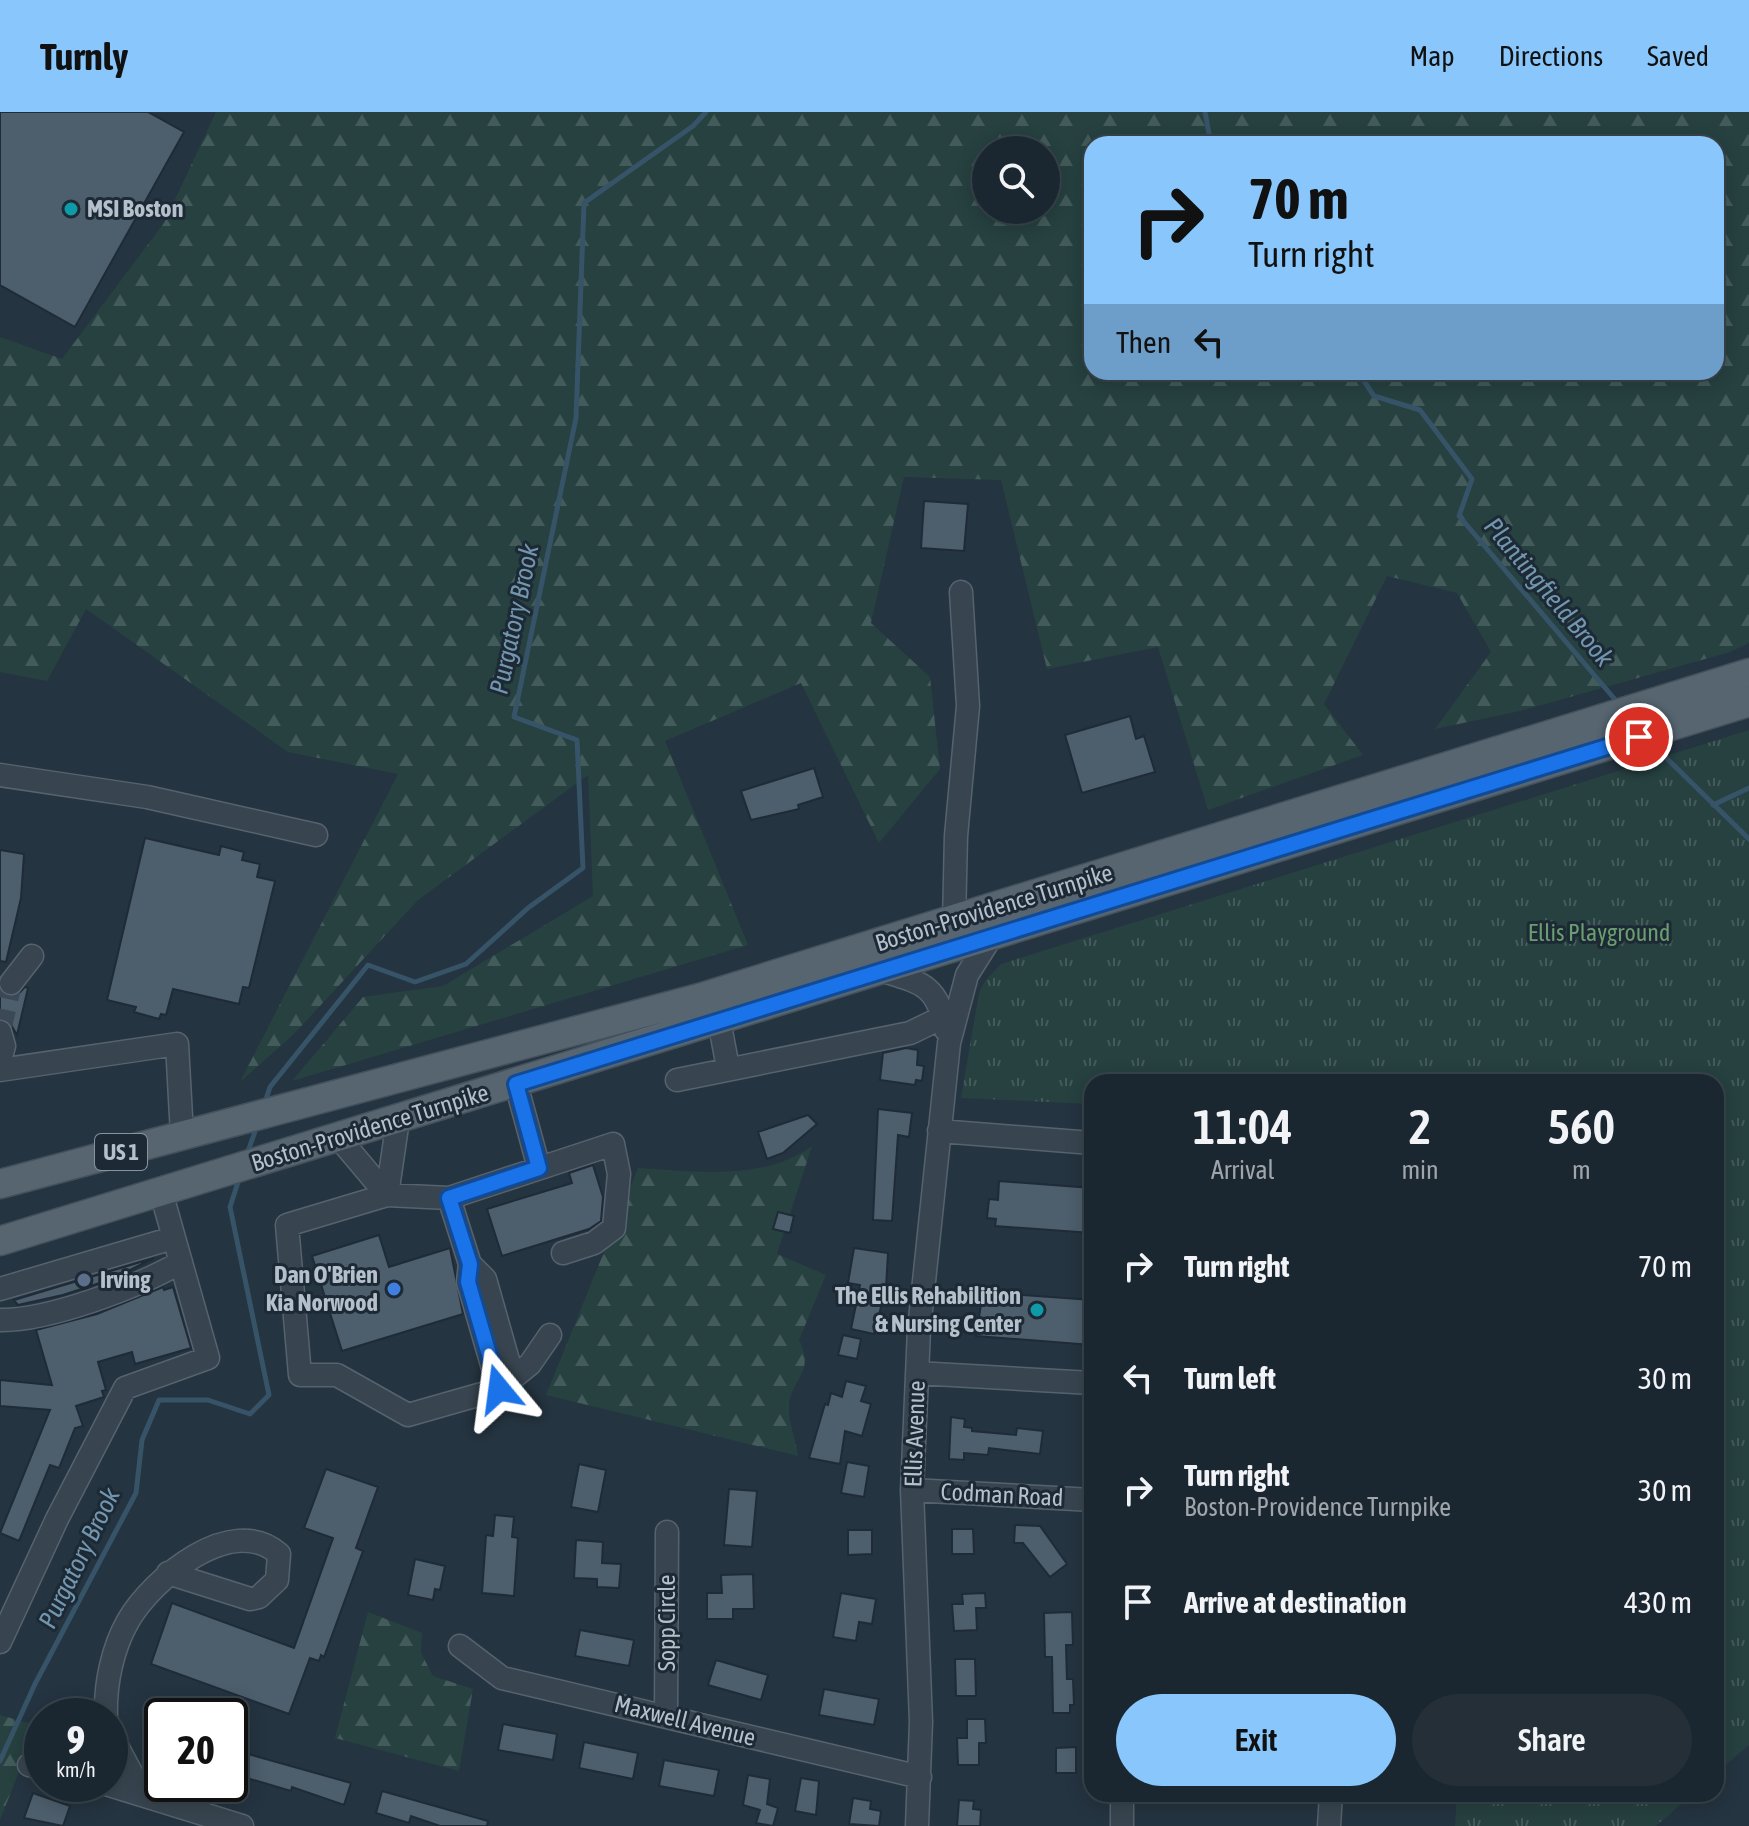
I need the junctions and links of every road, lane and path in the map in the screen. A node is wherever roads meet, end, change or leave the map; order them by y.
1 (961, 592) dead end
2 (1749, 673) edge
3 (1749, 702) edge
4 (0, 775) edge
5 (316, 835) dead end
6 (954, 921) junction
7 (991, 937) junction
8 (880, 970) junction
9 (943, 1017) junction
10 (719, 1020) junction
11 (949, 1043) junction
12 (728, 1068) junction
13 (0, 1070) edge
14 (677, 1080) dead end
15 (516, 1084) junction
16 (398, 1120) junction
17 (939, 1131) junction
18 (182, 1135) junction
19 (339, 1138) junction
20 (1084, 1142) edge
21 (539, 1168) junction
22 (0, 1184) edge
23 (161, 1192) junction
24 (387, 1195) junction
25 (449, 1198) junction
26 (173, 1238) junction
27 (0, 1241) edge
28 (563, 1253) dead end
29 (181, 1262) junction
30 (0, 1289) edge
31 (0, 1320) edge
32 (550, 1335) dead end
33 (917, 1373) junction
34 (506, 1383) junction
35 (1084, 1383) edge
36 (912, 1490) junction
37 (1084, 1500) edge
38 (667, 1532) dead end
39 (168, 1573) dead end
40 (2, 1634) edge
41 (460, 1646) dead end
42 (105, 1698) edge
43 (666, 1715) junction
44 (128, 1767) edge
45 (920, 1777) junction
46 (128, 1790) edge
47 (142, 1793) junction
48 (1122, 1802) edge
49 (1330, 1802) edge
50 (242, 1826) edge
51 (917, 1826) edge
52 (1122, 1826) edge
53 (1329, 1826) edge

1 - 6 street
2 - 6 main road, Boston-Providence Turnpike / US 1
3 - 7 main road, Boston-Providence Turnpike / US 1
4 - 5 street
6 - 18 main road, Boston-Providence Turnpike / US 1
7 - 8 main road, Boston-Providence Turnpike / US 1
7 - 11 street, Ellis Avenue
8 - 9 street, Ellis Avenue
8 - 10 main road, Boston-Providence Turnpike / US 1
9 - 11 street, Ellis Avenue
9 - 12 street
10 - 12 street
10 - 15 main road, Boston-Providence Turnpike / US 1
11 - 17 street, Ellis Avenue
12 - 14 street
13 - 18 street
15 - 16 main road, Boston-Providence Turnpike / US 1
15 - 21 street
16 - 19 main road, Boston-Providence Turnpike / US 1
16 - 24 street
17 - 20 street
17 - 33 street, Ellis Avenue
18 - 22 main road, Boston-Providence Turnpike / US 1
19 - 23 main road, Boston-Providence Turnpike / US 1
19 - 24 street
21 - 25 street
21 - 28 street
23 - 26 street
23 - 27 main road, Boston-Providence Turnpike / US 1
24 - 25 street
24 - 34 street
25 - 34 street
26 - 29 street
26 - 30 street
29 - 31 street
29 - 40 street
32 - 34 street
33 - 35 street
33 - 36 street, Ellis Avenue
36 - 37 street, Codman Road
36 - 45 street, Ellis Avenue
38 - 43 street, Sopp Circle
39 - 42 street
41 - 43 street, Maxwell Avenue
43 - 45 street, Maxwell Avenue
44 - 47 street
45 - 51 street, Ellis Avenue
46 - 47 street
47 - 50 street
48 - 52 street
49 - 53 street

